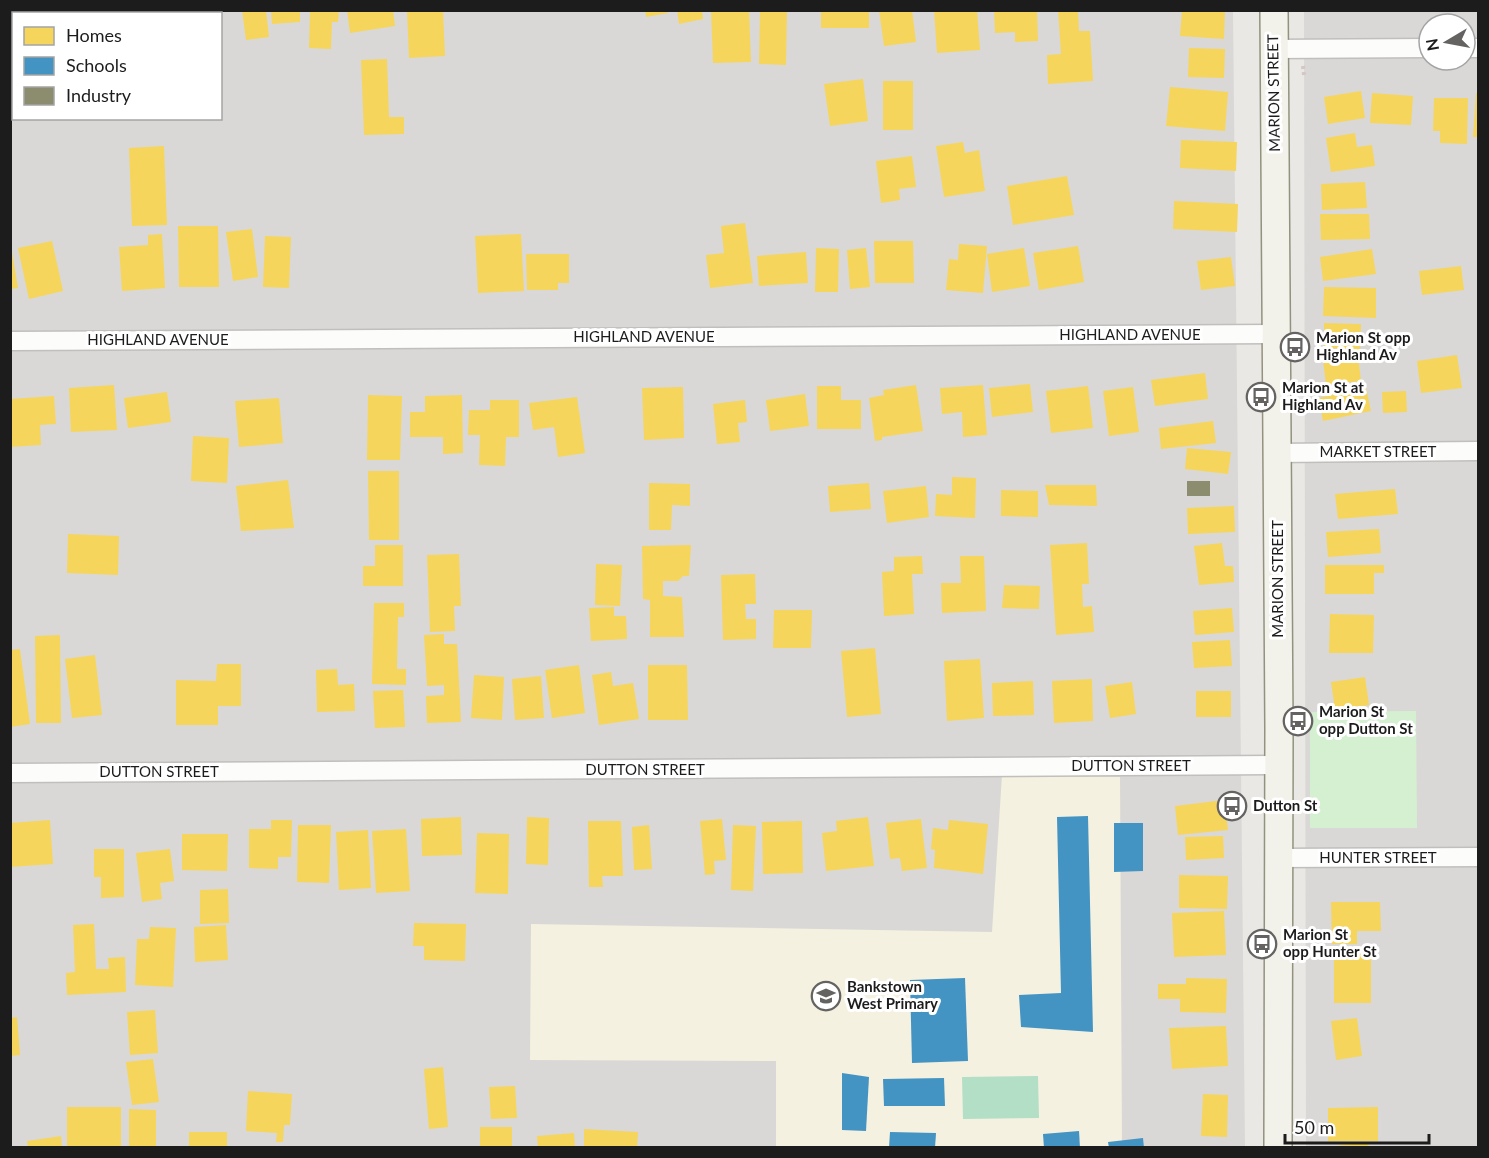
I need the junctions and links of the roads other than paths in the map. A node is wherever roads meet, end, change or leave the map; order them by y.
1 (1274, 10) edge
2 (1417, 48) edge
3 (1274, 49) junction
4 (1277, 334) junction
5 (10, 341) edge
6 (1479, 452) edge
7 (1277, 453) junction
8 (1279, 765) junction
9 (10, 773) edge
10 (1479, 857) edge
11 (1278, 858) junction
12 (1278, 1148) edge

1 - 3 main road, MARION STREET
2 - 3 street
3 - 4 main road, MARION STREET
4 - 5 street, HIGHLAND AVENUE
4 - 7 main road, MARION STREET
6 - 7 street, MARKET STREET
7 - 8 main road, MARION STREET
8 - 9 street, DUTTON STREET
8 - 11 main road, MARION STREET
10 - 11 street, HUNTER STREET
11 - 12 main road, MARION STREET

